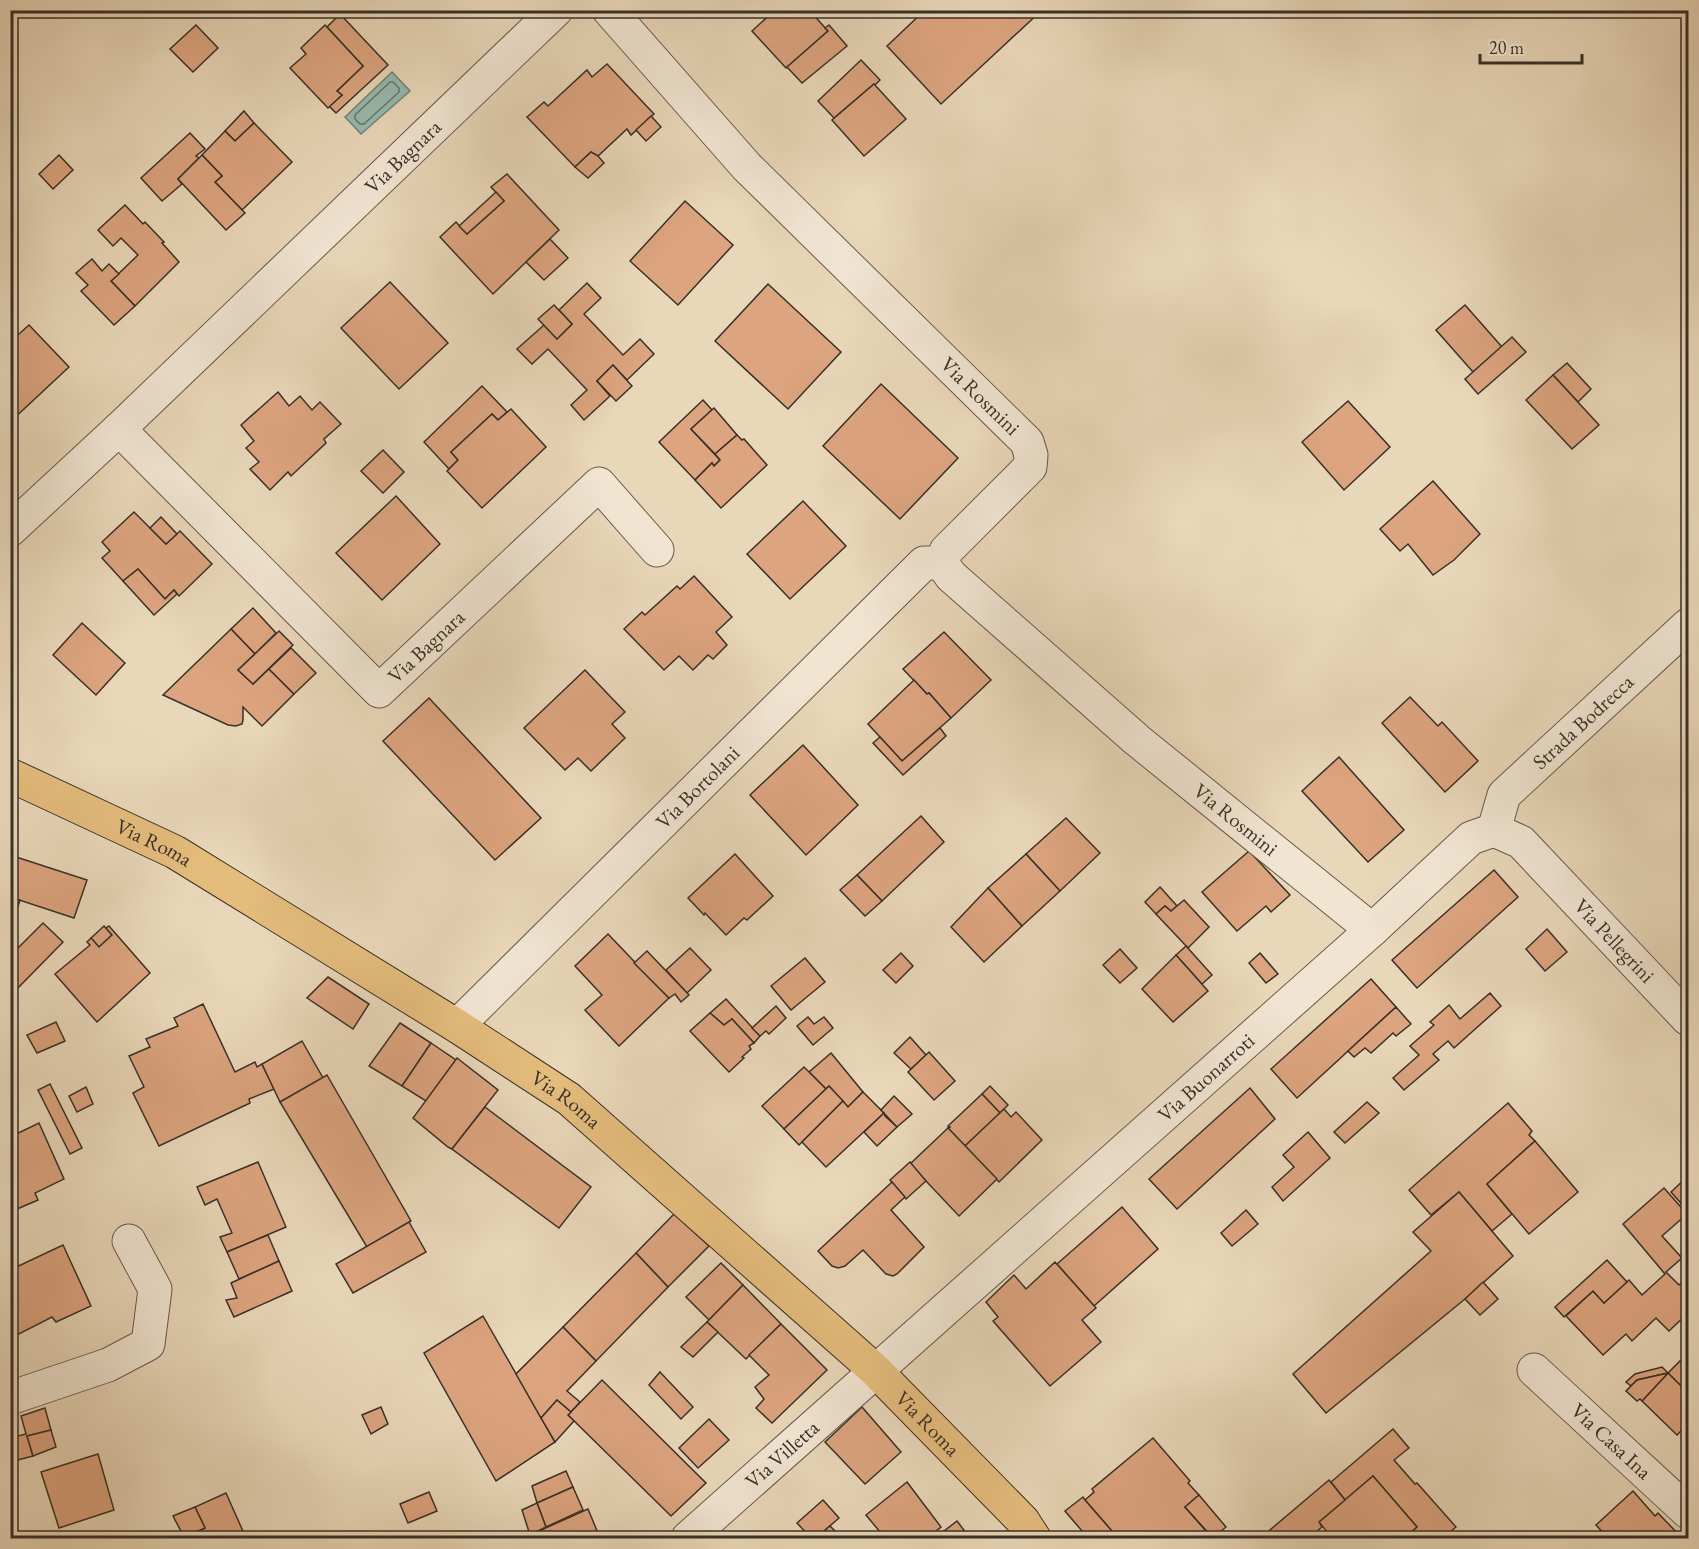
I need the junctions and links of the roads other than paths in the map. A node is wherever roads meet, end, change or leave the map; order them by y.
1 (556, 10) edge
2 (609, 10) edge
3 (119, 429) junction
4 (10, 530) edge
5 (657, 550) dead end
6 (942, 563) junction
7 (1689, 625) edge
8 (10, 776) edge
9 (1494, 830) junction
10 (1372, 930) junction
11 (1689, 1019) edge
12 (458, 1026) junction
13 (129, 1240) dead end
14 (1534, 1370) dead end
15 (876, 1371) junction
16 (10, 1398) edge
17 (1689, 1512) edge
18 (688, 1539) edge
19 (1034, 1539) edge

1 - 3 street, Via Bagnara
2 - 6 street, Via Rosmini
3 - 4 street, Via Bagnara
3 - 5 street, Via Bagnara
6 - 10 street, Via Rosmini
6 - 12 street, Via Bortolani
7 - 9 street, Strada Bodrecca
8 - 12 main road, Via Roma
9 - 10 street, Via Buonarroti
9 - 11 street, Via Pellegrini
10 - 15 street, Via Buonarroti
12 - 15 main road, Via Roma
13 - 16 street
14 - 17 street, Via Casa Ina
15 - 18 street, Via Villetta
15 - 19 main road, Via Roma

